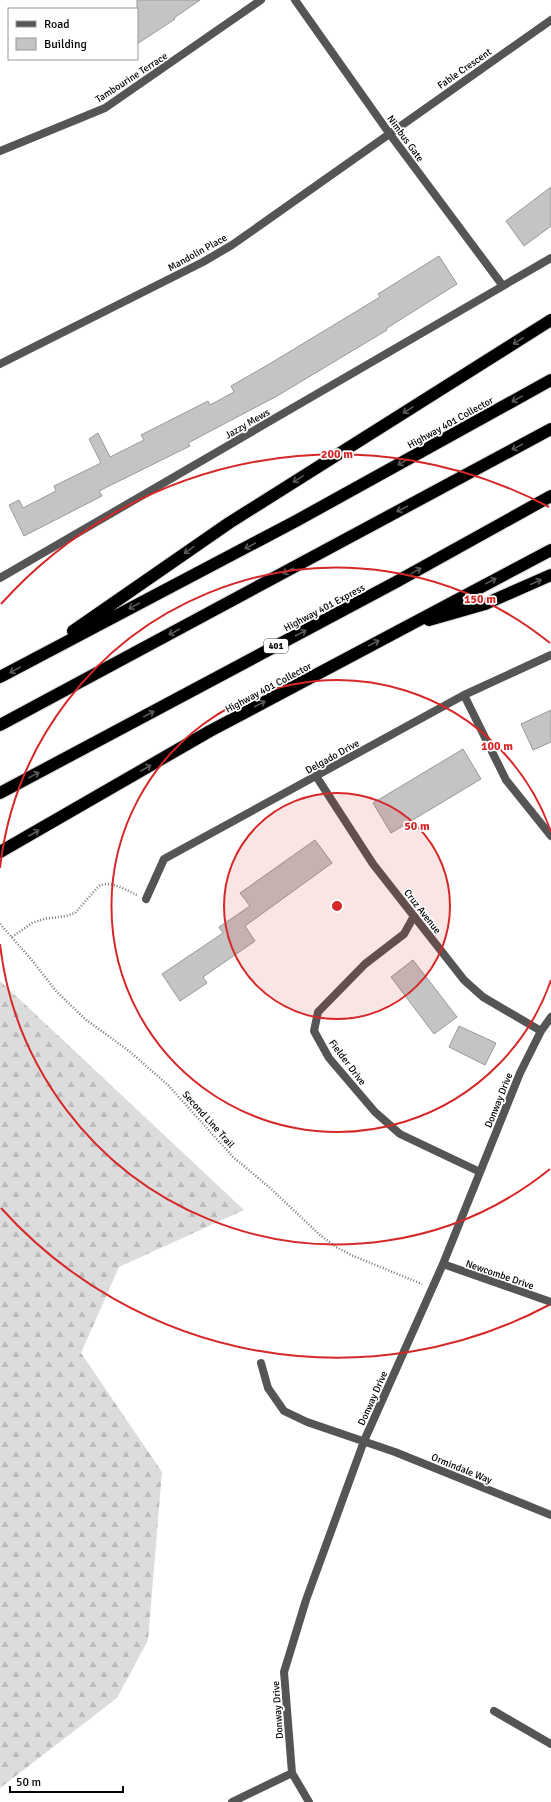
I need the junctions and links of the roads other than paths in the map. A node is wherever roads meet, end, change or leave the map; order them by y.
1 (261, 0) edge
2 (296, 0) edge
3 (551, 20) edge
4 (389, 133) junction
5 (0, 151) edge
6 (551, 258) edge
7 (503, 286) junction
8 (551, 320) edge
9 (0, 364) edge
10 (551, 380) edge
11 (551, 429) edge
12 (551, 496) edge
13 (551, 550) edge
14 (551, 575) edge
15 (0, 578) edge
16 (407, 626) junction
17 (551, 655) edge
18 (29, 662) junction
19 (0, 677) edge
20 (464, 695) junction
21 (0, 725) edge
22 (316, 776) junction
23 (0, 793) edge
24 (551, 836) edge
25 (0, 852) edge
26 (146, 899) road end
27 (414, 916) junction
28 (551, 1017) edge
29 (540, 1031) junction
30 (480, 1172) junction
31 (443, 1264) junction
32 (551, 1302) edge
33 (260, 1363) dead end
34 (364, 1440) junction
35 (551, 1515) edge
36 (494, 1710) dead end
37 (551, 1744) edge
38 (292, 1773) junction
39 (232, 1802) edge
40 (309, 1802) edge

1 - 5 street, Tambourine Terrace
2 - 4 street, Nimbus Gate
3 - 4 street, Fable Crescent
4 - 7 street, Nimbus Gate
4 - 9 street, Mandolin Place
6 - 7 street, Jazzy Mews
7 - 15 street, Jazzy Mews
8 -> 18 highway
10 -> 18 highway, Highway 401 Collector
11 -> 21 highway
23 -> 12 highway, Highway 401 Express / 401
16 -> 13 highway, Highway 401 Collector
16 -> 14 highway
25 -> 16 highway, Highway 401 Collector
17 - 20 street, Delgado Drive
18 -> 19 highway, Highway 401 Collector
20 - 22 street, Delgado Drive
20 - 24 street
22 - 26 street, Delgado Drive
22 - 27 street, Cruz Avenue
27 - 29 street, Cruz Avenue
27 - 30 street, Fielder Drive
28 - 29 street, Donway Drive
29 - 30 street, Donway Drive
30 - 31 street, Donway Drive
31 - 32 street, Newcombe Drive
31 - 34 street, Donway Drive
33 - 34 street, Ormindale Way
34 - 35 street, Ormindale Way
34 - 38 street, Donway Drive
36 - 37 street
38 - 39 street
38 - 40 street, Donway Drive

